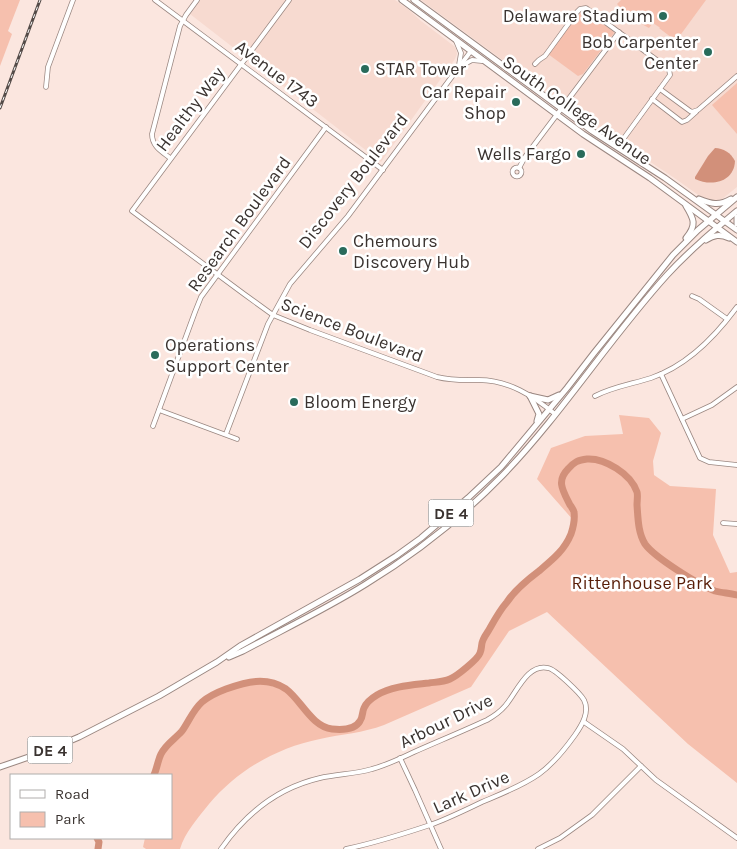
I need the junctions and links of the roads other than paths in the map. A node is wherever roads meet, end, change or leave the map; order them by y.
1 (72, 0) edge
2 (155, 0) edge
3 (197, 0) edge
4 (289, 0) edge
5 (402, 0) edge
6 (414, 0) edge
7 (182, 20) junction
8 (619, 32) junction
9 (456, 40) junction
10 (471, 51) junction
11 (488, 63) junction
12 (241, 64) junction
13 (535, 64) dead end
14 (459, 67) junction
15 (737, 76) edge
16 (46, 87) dead end
17 (660, 89) junction
18 (652, 99) junction
19 (561, 108) junction
20 (698, 110) junction
21 (557, 114) junction
22 (326, 128) junction
23 (626, 152) junction
24 (170, 158) junction
25 (519, 168) dead end
26 (383, 170) junction
27 (692, 196) junction
28 (737, 196) edge
29 (684, 203) junction
30 (132, 211) joint
31 (737, 211) edge
32 (716, 214) junction
33 (737, 217) edge
34 (709, 221) junction
35 (725, 221) junction
36 (737, 224) edge
37 (717, 227) junction
38 (737, 230) edge
39 (736, 242) edge
40 (699, 244) junction
41 (673, 255) junction
42 (217, 274) junction
43 (692, 296) dead end
44 (737, 307) edge
45 (273, 314) junction
46 (732, 314) junction
47 (737, 315) edge
48 (728, 320) junction
49 (661, 374) junction
50 (737, 387) edge
51 (567, 388) junction
52 (530, 396) junction
53 (595, 396) dead end
54 (549, 409) junction
55 (159, 410) junction
56 (555, 414) junction
57 (682, 419) junction
58 (153, 426) dead end
59 (530, 432) junction
60 (226, 434) junction
61 (237, 439) dead end
62 (737, 464) edge
63 (723, 523) dead end
64 (737, 524) edge
65 (217, 662) junction
66 (584, 722) junction
67 (400, 758) junction
68 (640, 766) junction
69 (0, 767) edge
70 (430, 825) junction
71 (737, 838) edge
72 (221, 849) edge
73 (346, 849) edge
74 (440, 849) edge
75 (538, 849) edge

1 - 16 street
2 - 7 street, Avenue 1743
3 - 7 street
4 - 12 street, Healthy Way
5 - 9 main road, South College Avenue
6 - 19 main road, South College Avenue
7 - 12 street, Avenue 1743
7 - 24 street
8 - 13 street
8 - 17 street
8 - 19 street
9 - 10 main road, South College Avenue
9 - 14 street
10 - 11 main road, South College Avenue
10 - 14 street, Discovery Boulevard
11 - 14 street
11 - 21 main road, South College Avenue
12 - 22 street, Avenue 1743
12 - 24 street, Healthy Way
14 - 26 street, Discovery Boulevard
15 - 20 street
17 - 18 street
17 - 20 street
18 - 20 street
18 - 23 street
19 - 21 street
19 - 23 main road, South College Avenue
21 - 25 street
21 - 29 main road, South College Avenue
22 - 26 street, Avenue 1743
22 - 42 street, Research Boulevard
23 - 27 main road, South College Avenue
24 - 30 street, Healthy Way
26 - 45 street, Discovery Boulevard
27 - 28 main road
27 - 32 main road, South College Avenue
28 - 32 main road, DE 4
29 - 34 main road, South College Avenue
29 - 41 main road
30 - 42 street, Science Boulevard
31 - 35 main road, DE 4
32 - 34 main road, DE 4
32 - 35 main road, South College Avenue
33 - 36 main road
34 - 37 main road, South College Avenue
34 - 41 main road, DE 4
35 - 37 main road, DE 4
35 - 38 main road, South College Avenue
37 - 39 main road, South College Avenue
37 - 40 main road, DE 4
39 - 40 main road
40 - 56 main road, DE 4
41 - 51 main road, DE 4
42 - 45 street, Science Boulevard
42 - 55 street, Research Boulevard
43 - 48 street
44 - 46 street
45 - 52 street, Science Boulevard
45 - 60 street, Discovery Boulevard
46 - 47 street
46 - 48 street
48 - 49 street
49 - 53 street
49 - 57 street
50 - 57 street
51 - 52 main road
51 - 54 main road, DE 4
52 - 54 street, Science Boulevard
52 - 59 main road
54 - 56 street, Science Boulevard
54 - 59 main road, DE 4
55 - 58 street, Research Boulevard
55 - 60 street
56 - 65 main road, DE 4
57 - 62 street
59 - 65 main road, DE 4
60 - 61 street
63 - 64 street
65 - 69 main road, DE 4
66 - 67 street, Arbour Drive
66 - 68 street
66 - 70 street, Lark Drive
67 - 70 street
67 - 72 street, Arbour Drive
68 - 71 street
68 - 75 street
70 - 73 street, Lark Drive
70 - 74 street

